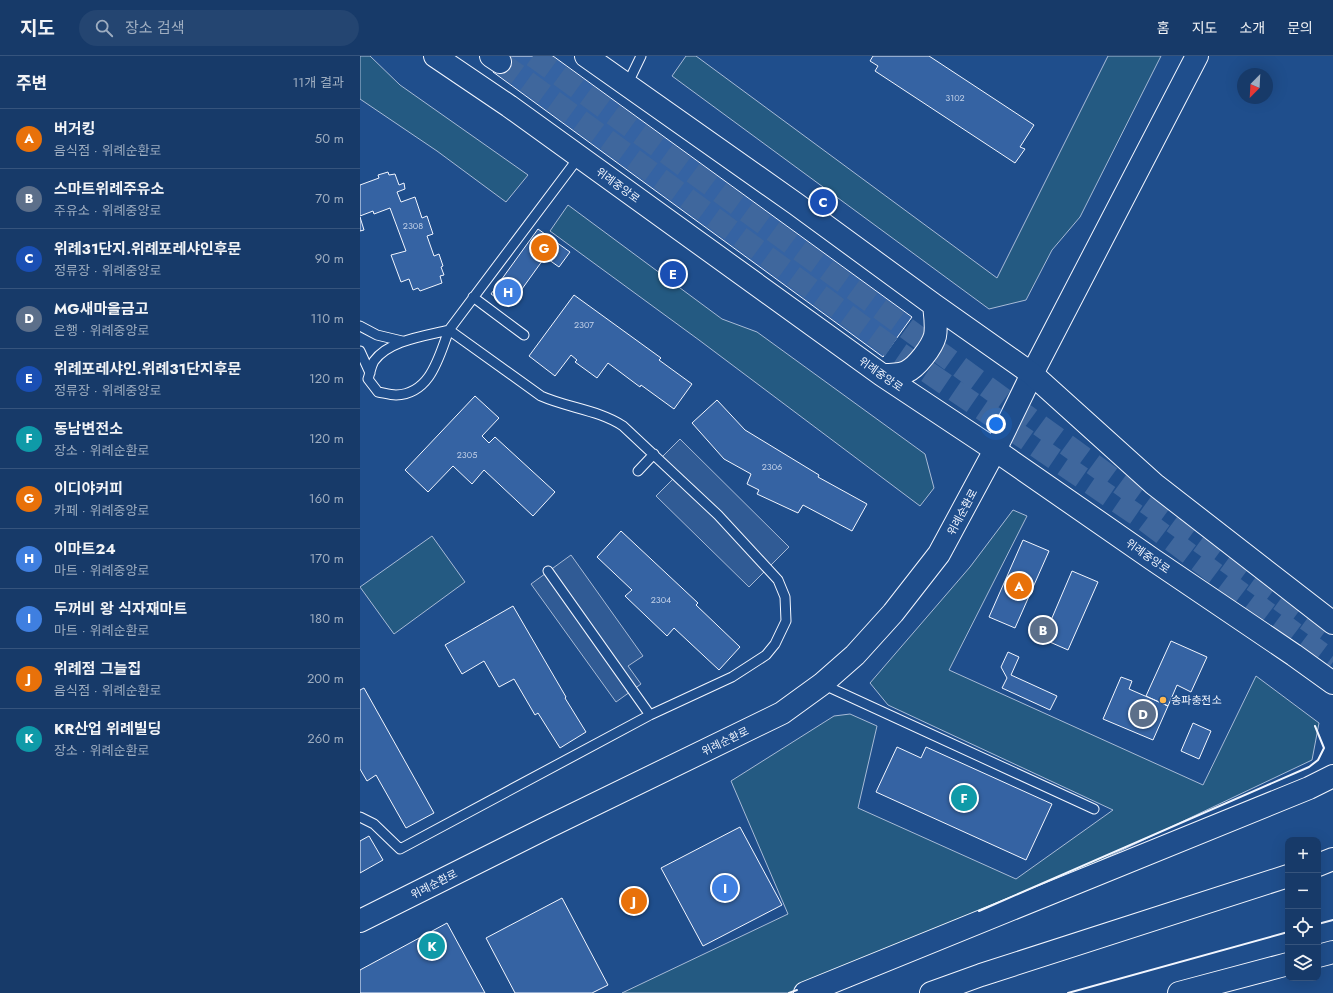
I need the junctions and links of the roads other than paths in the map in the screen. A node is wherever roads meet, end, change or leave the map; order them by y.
1 (435, 56) edge
2 (586, 56) edge
3 (641, 56) edge
4 (1197, 56) edge
5 (627, 85) junction
6 (580, 157) junction
7 (472, 297) junction
8 (934, 305) junction
9 (360, 326) edge
10 (449, 330) junction
11 (524, 334) dead end
12 (402, 341) junction
13 (360, 351) edge
14 (370, 373) junction
15 (882, 374) junction
16 (1032, 374) junction
17 (995, 450) junction
18 (654, 454) junction
19 (638, 471) dead end
20 (548, 571) dead end
21 (1333, 623) edge
22 (1333, 683) edge
23 (822, 684) junction
24 (650, 715) junction
25 (1333, 776) edge
26 (1094, 809) dead end
27 (360, 816) edge
28 (1333, 859) edge
29 (1321, 864) edge
30 (1285, 877) edge
31 (360, 921) edge
32 (1333, 952) edge
33 (1321, 955) edge
34 (1285, 965) edge
35 (804, 993) edge
36 (931, 993) edge
37 (1179, 993) edge

1 - 6 main road, 위례중앙로
2 - 5 main road
3 - 5 lane
4 - 16 main road, 위례순환로
5 - 8 main road
6 - 7 lane
6 - 15 main road, 위례중앙로
7 - 10 lane
7 - 11 lane
8 - 15 main road
8 - 16 main road
9 - 12 lane
10 - 12 lane
10 - 14 lane
10 - 18 lane
12 - 14 lane
13 - 14 lane
15 - 17 main road, 위례중앙로
16 - 17 main road, 위례순환로
16 - 21 main road
17 - 22 main road, 위례중앙로
17 - 23 main road, 위례순환로
18 - 19 lane
18 - 24 lane
20 - 24 lane
23 - 26 lane
23 - 31 main road, 위례순환로
24 - 27 lane
25 - 35 main road
28 - 29 main road
30 - 36 main road
32 - 33 main road
34 - 37 main road

